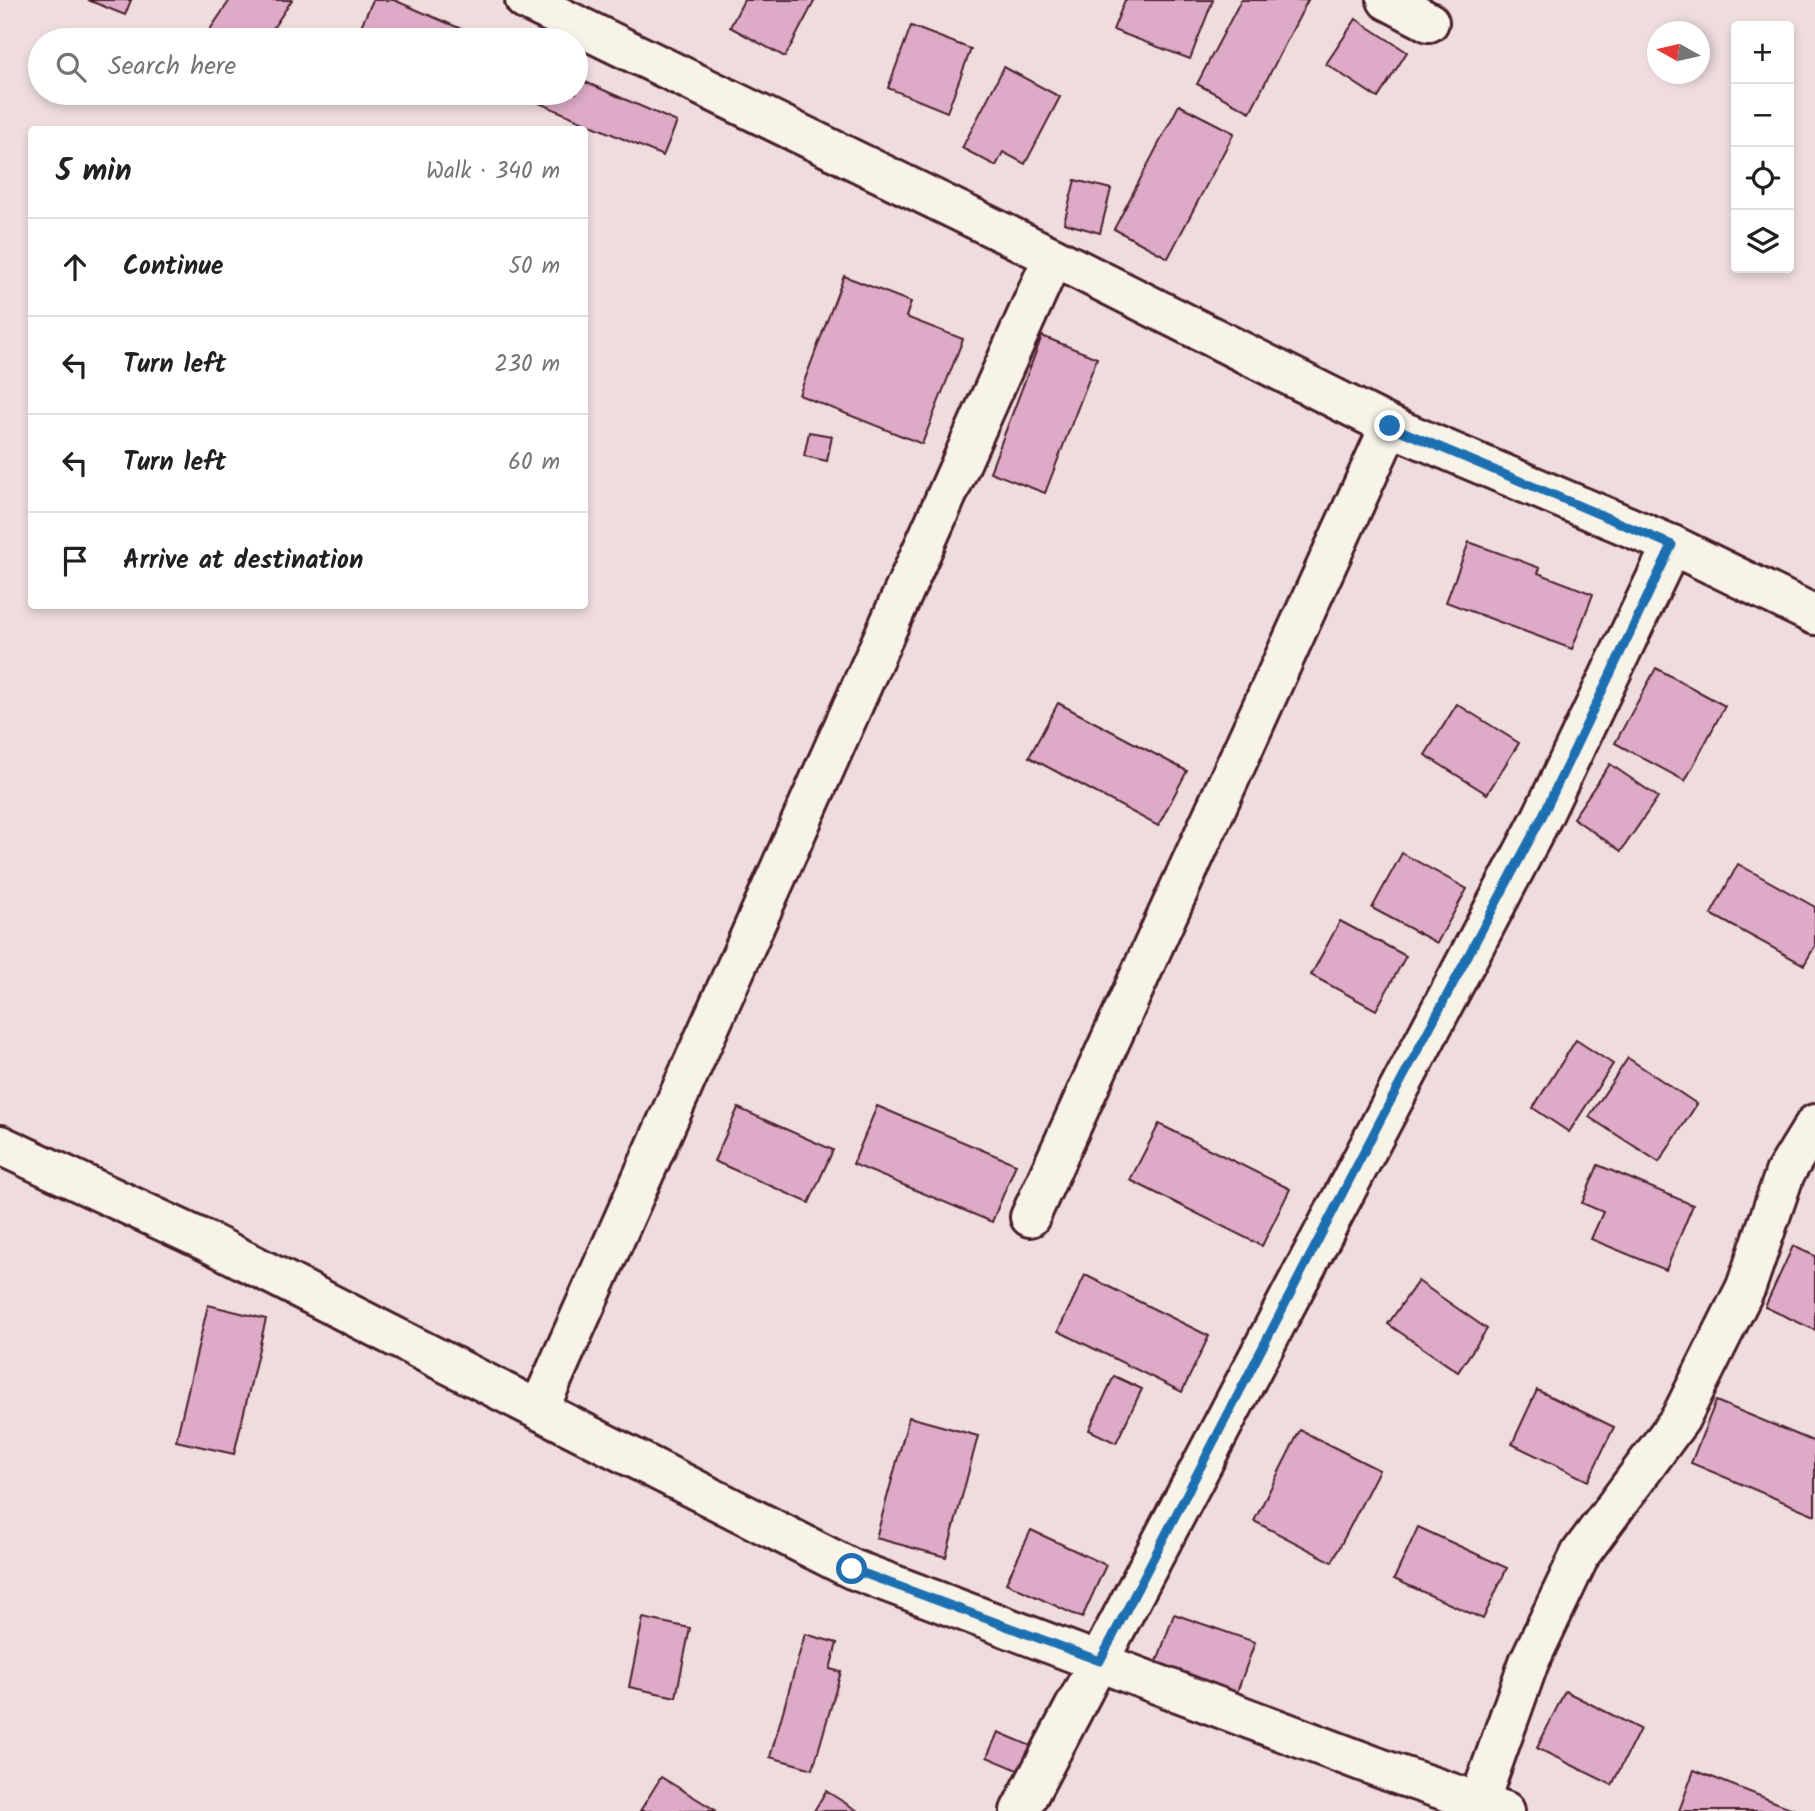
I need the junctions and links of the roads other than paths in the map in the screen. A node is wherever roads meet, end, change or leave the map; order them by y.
1 (525, 0) edge
2 (1387, 0) edge
3 (1429, 22) dead end
4 (583, 28) edge
5 (588, 31) edge
6 (1053, 257) junction
7 (1390, 426) junction
8 (1672, 545) junction
9 (1815, 615) edge
10 (1815, 1124) edge
11 (0, 1145) edge
12 (1030, 1217) dead end
13 (539, 1409) junction
14 (1100, 1661) junction
15 (1492, 1807) edge
16 (1020, 1811) edge

1 - 4 street
2 - 3 street
5 - 6 street
6 - 7 street
6 - 13 street
7 - 8 street
7 - 12 street
8 - 9 street
8 - 14 street
10 - 15 street
11 - 13 street
13 - 14 street
14 - 15 street
14 - 16 street

